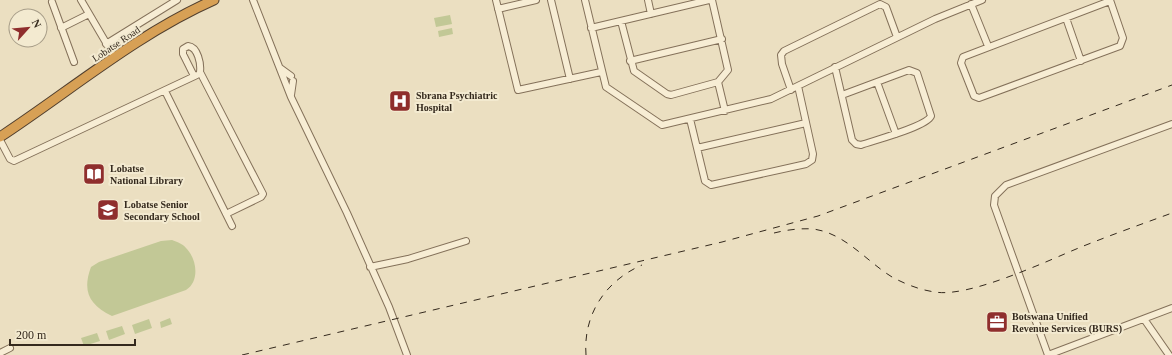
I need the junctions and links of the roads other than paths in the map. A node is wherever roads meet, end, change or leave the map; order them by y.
1 (80, 0) edge
2 (177, 0) edge
3 (253, 0) edge
4 (496, 0) edge
5 (536, 0) edge
6 (551, 0) edge
7 (585, 0) edge
8 (648, 0) edge
9 (711, 0) edge
10 (982, 0) edge
11 (210, 1) edge
12 (1110, 1) edge
13 (52, 2) dead end
14 (971, 4) junction
15 (498, 9) junction
16 (89, 14) junction
17 (652, 14) junction
18 (1066, 18) junction
19 (621, 21) junction
20 (61, 28) junction
21 (591, 28) junction
22 (897, 37) junction
23 (722, 40) junction
24 (106, 44) junction
25 (988, 46) junction
26 (115, 58) junction
27 (630, 61) junction
28 (1081, 61) junction
29 (74, 62) dead end
30 (277, 65) junction
31 (835, 67) junction
32 (200, 72) junction
33 (601, 72) junction
34 (194, 76) junction
35 (570, 79) junction
36 (718, 82) junction
37 (876, 82) junction
38 (798, 86) junction
39 (791, 90) junction
40 (165, 91) junction
41 (842, 95) junction
42 (290, 97) junction
43 (725, 111) junction
44 (34, 113) junction
45 (690, 119) junction
46 (806, 122) junction
47 (1172, 124) edge
48 (0, 132) edge
49 (896, 134) junction
50 (0, 141) edge
51 (697, 148) junction
52 (226, 214) junction
53 (232, 226) dead end
54 (466, 241) dead end
55 (370, 267) junction
56 (1172, 308) edge
57 (1144, 319) junction
58 (10, 348) dead end
59 (0, 353) edge
60 (407, 355) edge
61 (1048, 355) edge
62 (1169, 355) edge

1 - 16 street
2 - 24 street
3 - 30 street
4 - 15 street
5 - 15 street
6 - 35 street
7 - 21 street
8 - 17 street
9 - 17 street
9 - 23 street
10 - 14 street
11 - 26 highway, Lobatse Road
12 - 18 street
12 - 28 street
13 - 20 street
14 - 22 street
14 - 25 street
15 - 35 street
16 - 20 street
16 - 24 street
17 - 19 street
18 - 25 street
18 - 28 street
19 - 21 street
19 - 27 street
20 - 29 street
21 - 33 street
22 - 31 street
22 - 39 street
23 - 27 street
23 - 36 street
24 - 26 street
25 - 28 street
26 - 44 highway, Lobatse Road
27 - 36 street
30 - 42 street
30 - 42 street
31 - 38 street
31 - 41 street
32 - 34 street
32 - 34 street
32 - 52 street
33 - 35 street
33 - 45 street
34 - 40 street
36 - 43 street
37 - 41 street
37 - 49 street
37 - 49 street
38 - 39 street
38 - 46 street
39 - 43 street
40 - 50 street
40 - 52 street
41 - 49 street
42 - 55 street
43 - 45 street
44 - 48 highway, Lobatse Road
44 - 50 highway, Lobatse Road
45 - 51 street
46 - 51 street
46 - 51 street
47 - 61 street
52 - 53 street
54 - 55 street
55 - 60 street
56 - 57 street
57 - 61 street
57 - 62 street
58 - 59 street

